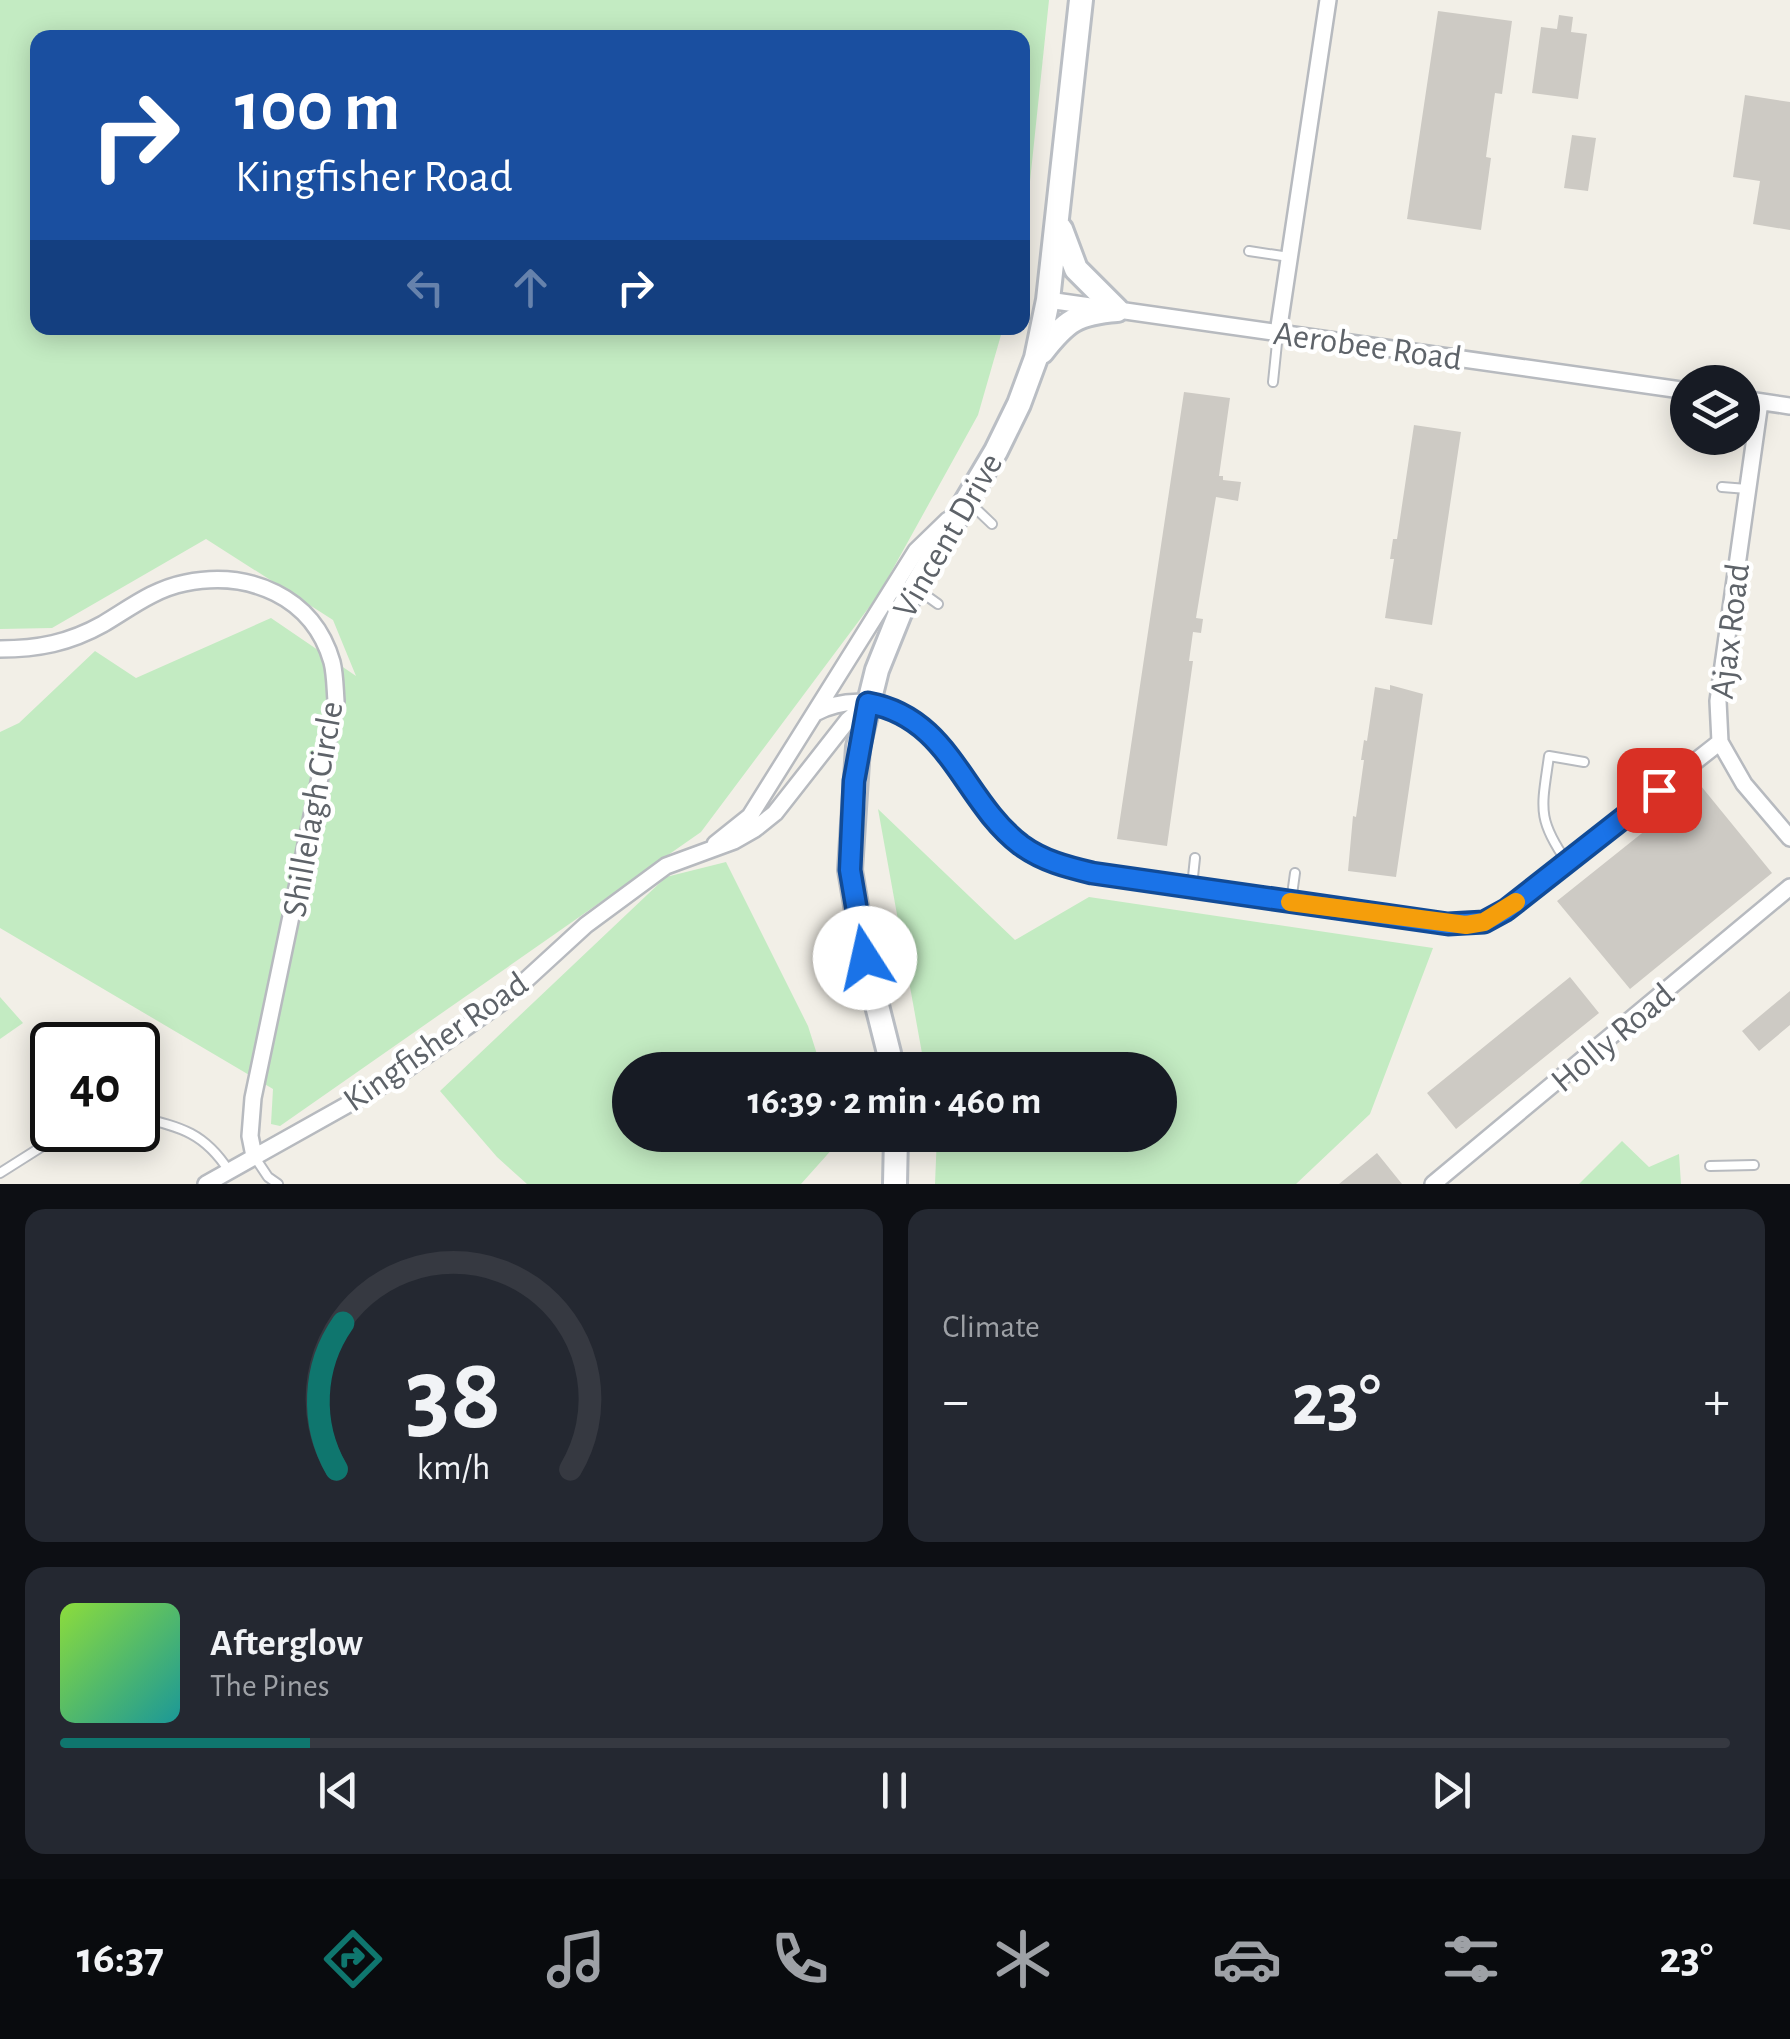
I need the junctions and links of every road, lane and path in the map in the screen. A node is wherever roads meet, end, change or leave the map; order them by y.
1 (1081, 0) edge
2 (1328, 0) edge
3 (1058, 220) junction
4 (1249, 251) dead end
5 (1290, 258) junction
6 (1048, 300) junction
7 (1117, 310) junction
8 (1278, 332) junction
9 (1036, 358) junction
10 (1273, 382) dead end
11 (1670, 389) edge
12 (1760, 402) edge
13 (1790, 406) edge
14 (1753, 455) edge
15 (1722, 487) dead end
16 (1748, 489) junction
17 (968, 501) junction
18 (992, 524) dead end
19 (916, 588) junction
20 (938, 604) dead end
21 (0, 649) edge
22 (868, 703) junction
23 (815, 713) junction
24 (1720, 742) junction
25 (1584, 762) dead end
26 (1790, 838) edge
27 (704, 852) junction
28 (1196, 858) dead end
29 (1567, 862) junction
30 (1294, 873) dead end
31 (1192, 886) junction
32 (1790, 888) edge
33 (1290, 902) junction
34 (890, 1052) edge
35 (160, 1122) edge
36 (33, 1152) edge
37 (895, 1152) edge
38 (254, 1156) junction
39 (1754, 1165) dead end
40 (1710, 1166) dead end
41 (230, 1170) junction
42 (0, 1173) edge
43 (206, 1184) edge
44 (278, 1184) edge
45 (894, 1184) edge
46 (1433, 1184) edge

1 - 3 street, Vincent Drive
2 - 5 street
3 - 6 street, Vincent Drive
3 - 7 street
4 - 5 lane
5 - 8 street
6 - 7 street, Aerobee Road
6 - 9 street, Vincent Drive
7 - 8 street, Aerobee Road
7 - 9 street
8 - 10 lane
8 - 11 street, Aerobee Road
9 - 17 street, Vincent Drive
12 - 13 street
14 - 16 street, Ajax Road
15 - 16 lane
16 - 24 street, Ajax Road
17 - 18 lane
17 - 19 street, Vincent Drive
17 - 23 street, Kingfisher Road
19 - 20 lane
19 - 22 street, Vincent Drive
21 - 38 street, Shillelagh Circle
22 - 23 street
22 - 27 street, Kingfisher Road
22 - 31 street
22 - 34 street, Vincent Drive
23 - 27 street, Kingfisher Road
24 - 26 street, Ajax Road
24 - 29 street
25 - 29 lane
27 - 38 street, Kingfisher Road
28 - 31 lane
29 - 33 street
30 - 33 lane
31 - 33 street
32 - 46 street, Holly Road
35 - 41 lane
36 - 42 lane
37 - 45 street
38 - 41 street, Kingfisher Road
38 - 44 lane
39 - 40 lane
41 - 43 street, Kingfisher Road

